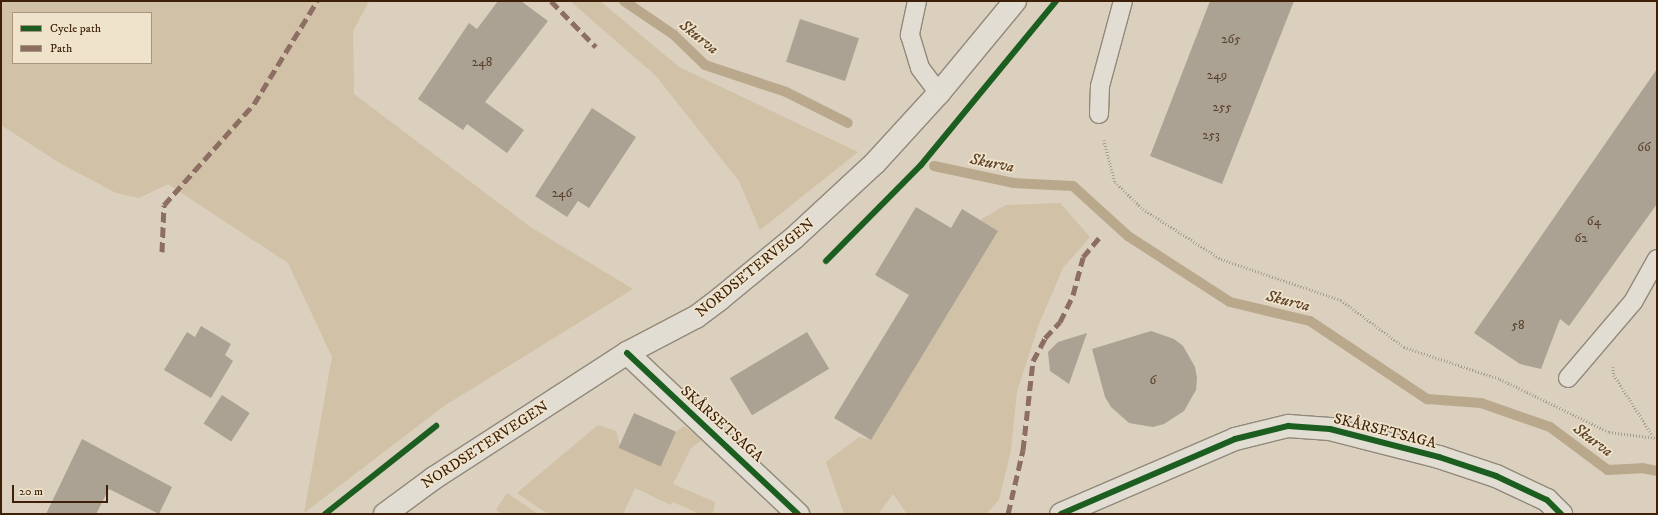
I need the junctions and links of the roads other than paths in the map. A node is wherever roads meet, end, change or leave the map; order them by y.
1 (917, 1) edge
2 (1015, 1) edge
3 (1123, 1) edge
4 (939, 93) junction
5 (1099, 114) road end
6 (1657, 259) edge
7 (627, 353) junction
8 (1568, 378) dead end
9 (384, 514) edge
10 (798, 514) edge
11 (1061, 514) edge
12 (1561, 514) edge

1 - 4 lane
2 - 4 main road, NORDSETERVEGEN
3 - 5 lane
4 - 7 main road, NORDSETERVEGEN
6 - 8 lane
7 - 9 main road, NORDSETERVEGEN
7 - 10 main road, SKÅRSETSAGA
11 - 12 main road, SKÅRSETSAGA

